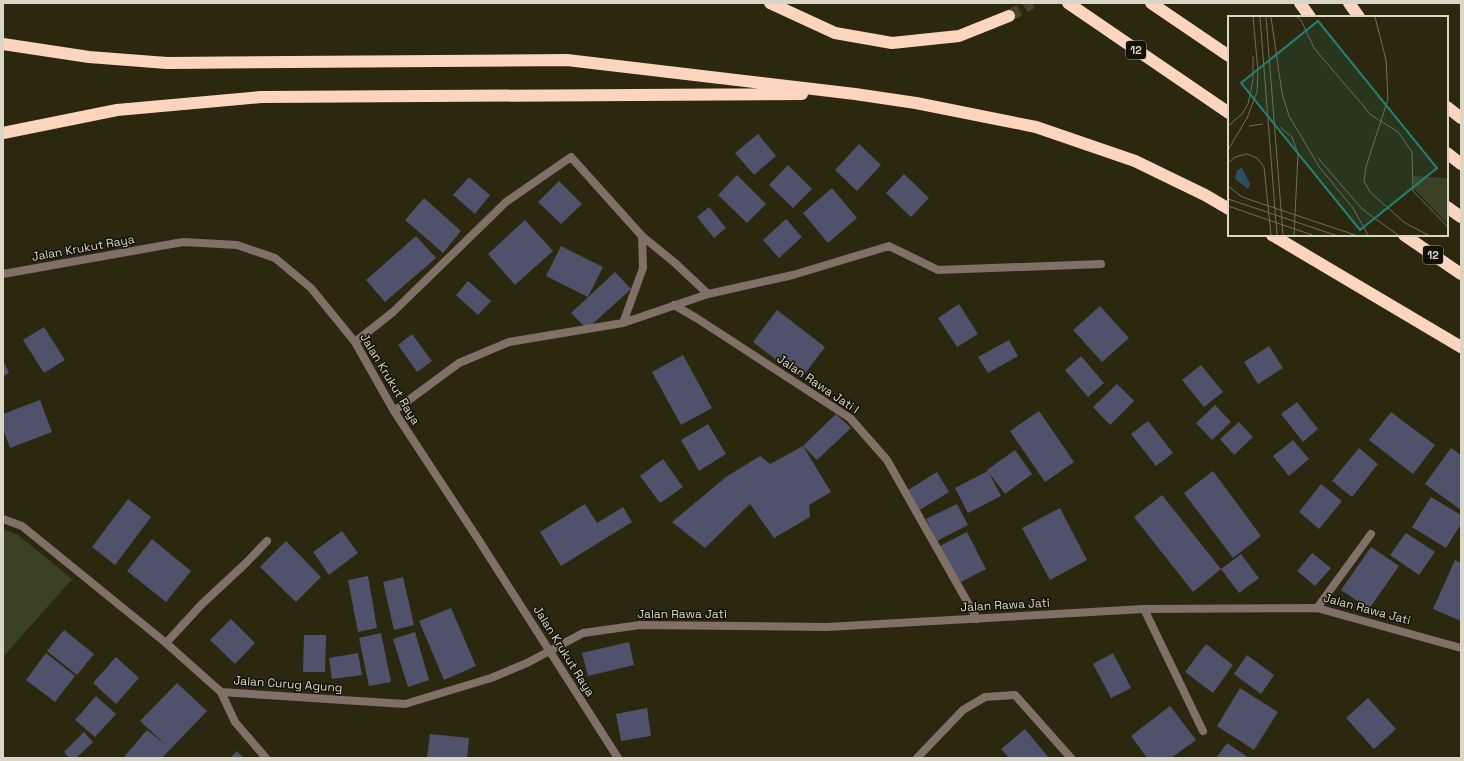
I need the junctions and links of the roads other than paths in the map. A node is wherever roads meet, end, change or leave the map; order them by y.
1 (770, 3) edge
2 (1068, 3) edge
3 (1151, 3) edge
4 (1300, 3) edge
5 (1009, 16) tunnel mouth
6 (1309, 16) edge
7 (5, 44) edge
8 (1228, 55) edge
9 (855, 94) junction
10 (1448, 108) edge
11 (1228, 112) edge
12 (1461, 118) edge
13 (3, 133) edge
14 (1448, 155) edge
15 (1461, 164) edge
16 (1228, 208) edge
17 (1448, 209) edge
18 (1461, 217) edge
19 (642, 236) junction
20 (1274, 236) edge
21 (1405, 236) edge
22 (1101, 264) dead end
23 (3, 274) edge
24 (1461, 274) edge
25 (708, 294) junction
26 (674, 305) junction
27 (623, 323) junction
28 (355, 342) junction
29 (1461, 347) edge
30 (394, 411) junction
31 (3, 519) edge
32 (1371, 534) dead end
33 (267, 541) dead end
34 (1317, 608) junction
35 (1144, 609) junction
36 (977, 619) junction
37 (166, 643) junction
38 (1461, 648) edge
39 (549, 650) junction
40 (221, 692) junction
41 (1203, 731) dead end
42 (266, 758) edge
43 (618, 758) edge
44 (917, 758) edge
45 (1071, 758) edge

1 - 5 highway
2 - 11 highway, 12
3 - 8 highway
4 - 6 highway
7 - 9 highway
9 - 13 highway
9 - 16 highway
10 - 12 highway
14 - 15 highway
17 - 18 highway
19 - 25 street
19 - 27 street
19 - 28 street
20 - 29 highway
21 - 24 highway, 12
22 - 25 street
23 - 28 street, Jalan Krukut Raya
25 - 26 street
26 - 27 street
26 - 36 street, Jalan Rawa Jati I
27 - 30 street
28 - 30 street, Jalan Krukut Raya
30 - 39 street, Jalan Krukut Raya
31 - 37 street, Jalan Curug Agung
32 - 34 street
33 - 37 street
34 - 35 street, Jalan Rawa Jati
34 - 38 street, Jalan Rawa Jati
35 - 36 street, Jalan Rawa Jati
35 - 41 street
36 - 39 street, Jalan Rawa Jati
37 - 40 street, Jalan Curug Agung
39 - 40 street, Jalan Curug Agung
39 - 43 street, Jalan Krukut Raya
40 - 42 street
44 - 45 street

